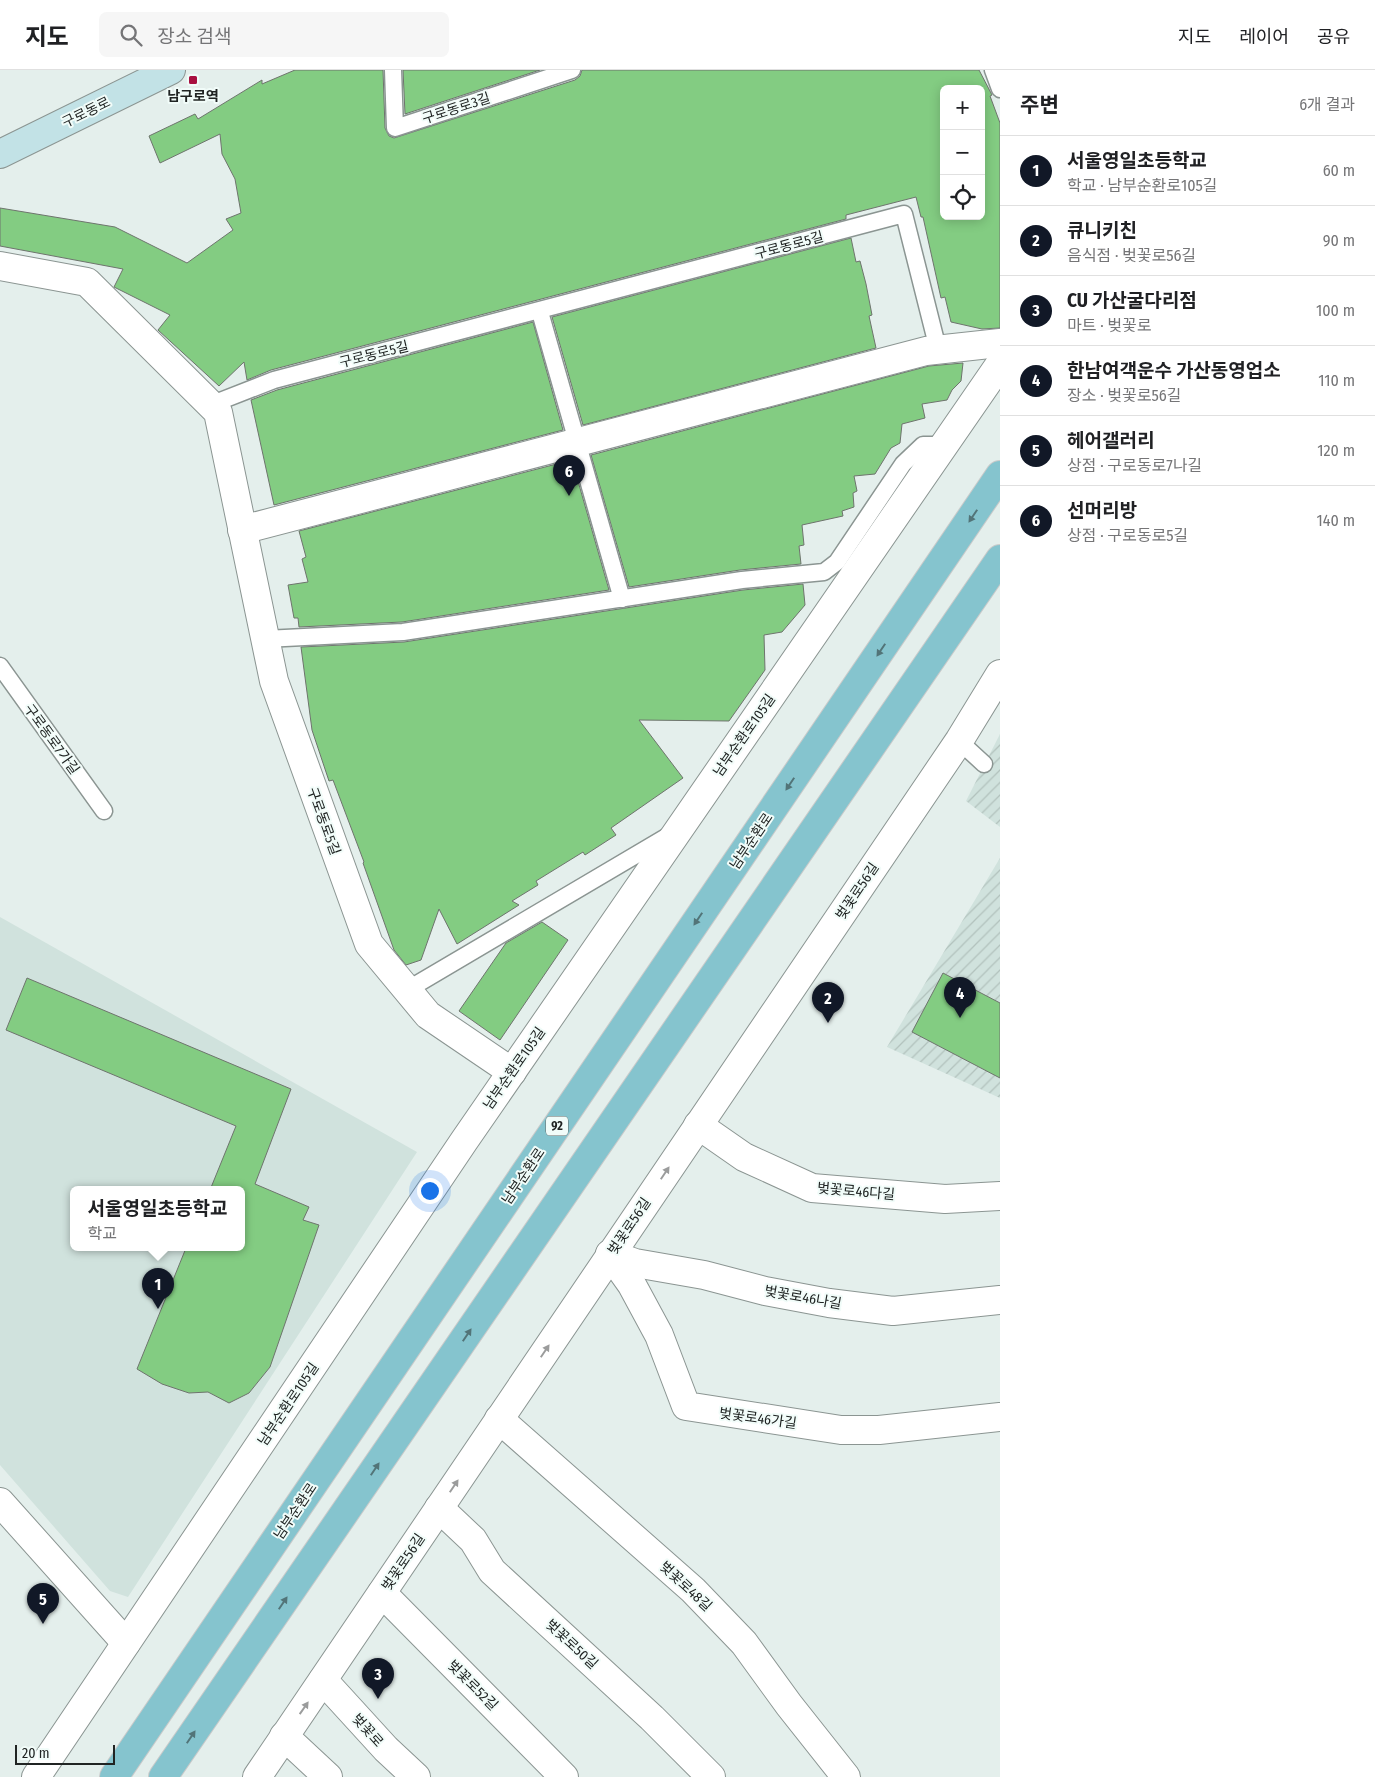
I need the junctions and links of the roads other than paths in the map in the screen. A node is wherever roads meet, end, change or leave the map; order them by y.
1 (171, 70) edge
2 (393, 70) edge
3 (572, 70) edge
4 (993, 70) edge
5 (1000, 89) edge
6 (0, 154) edge
7 (0, 266) edge
8 (540, 312) junction
9 (1000, 343) edge
10 (938, 349) junction
11 (1000, 364) edge
12 (210, 405) junction
13 (577, 444) junction
14 (944, 446) junction
15 (1000, 475) edge
16 (242, 530) junction
17 (1000, 559) edge
18 (622, 599) junction
19 (265, 639) junction
20 (0, 666) edge
21 (1000, 674) edge
22 (959, 741) junction
23 (984, 764) dead end
24 (104, 810) dead end
25 (678, 831) junction
26 (407, 990) junction
27 (512, 1072) junction
28 (698, 1125) junction
29 (1000, 1196) edge
30 (610, 1254) junction
31 (1000, 1300) edge
32 (1000, 1417) edge
33 (499, 1419) junction
34 (0, 1502) edge
35 (439, 1508) junction
36 (382, 1594) junction
37 (126, 1643) junction
38 (323, 1680) junction
39 (284, 1736) junction
40 (36, 1777) edge
41 (114, 1777) edge
42 (163, 1777) edge
43 (257, 1777) edge
44 (328, 1777) edge
45 (416, 1777) edge
46 (564, 1777) edge
47 (711, 1777) edge
48 (846, 1777) edge

1 - 6 main road, 구로동로
2 - 3 lane, 구로동로3길
4 - 5 lane
7 - 12 street, 구로동로5길
8 - 10 lane, 구로동로5길
8 - 12 lane, 구로동로5길
8 - 13 lane
9 - 10 street
10 - 13 street
11 - 14 street, 남부순환로105길
12 - 16 street, 구로동로5길
13 - 16 street
13 - 18 lane
14 - 18 lane
14 - 25 street, 남부순환로105길
15 -> 41 main road, 남부순환로 / 92
16 - 19 street, 구로동로5길
42 -> 17 main road
18 - 19 lane
19 - 26 street, 구로동로5길
20 - 24 lane, 구로동로7가길
21 - 22 street, 벚꽃로56길
22 - 23 lane
22 - 28 street, 벚꽃로56길
25 - 26 lane
25 - 27 street, 남부순환로105길
26 - 27 street, 구로동로5길
27 - 37 street, 남부순환로105길
28 - 29 street, 벚꽃로46다길
30 -> 28 street, 벚꽃로56길
30 - 31 street, 벚꽃로46나길
30 - 32 street, 벚꽃로46가길
33 -> 30 street, 벚꽃로56길
35 -> 33 street, 벚꽃로56길
33 - 48 street, 벚꽃로48길
34 - 37 street
35 - 36 street, 벚꽃로56길
35 - 47 street, 벚꽃로50길
36 - 38 street, 벚꽃로56길
36 - 46 street, 벚꽃로52길
37 - 40 street, 남부순환로105길
39 -> 38 street, 벚꽃로56길
38 - 45 street, 벚꽃로
39 - 43 street, 벚꽃로56길
39 - 44 street

